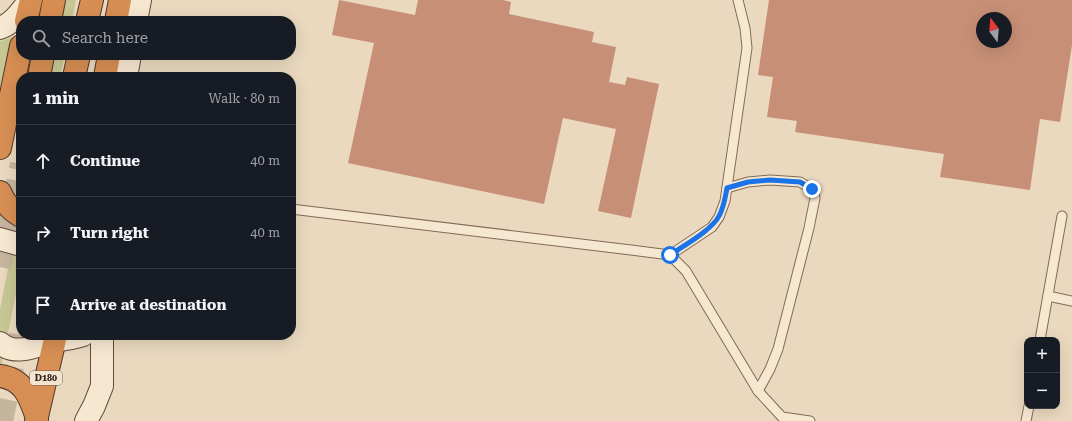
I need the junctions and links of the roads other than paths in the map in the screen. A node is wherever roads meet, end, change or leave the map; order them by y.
1 (30, 0) edge
2 (54, 0) edge
3 (92, 0) edge
4 (120, 0) edge
5 (140, 0) edge
6 (738, 0) edge
7 (18, 16) edge
8 (27, 16) edge
9 (51, 16) edge
10 (88, 16) edge
11 (117, 16) edge
12 (137, 16) edge
13 (16, 19) edge
14 (0, 28) edge
15 (18, 60) edge
16 (42, 60) edge
17 (78, 60) edge
18 (108, 60) edge
19 (129, 60) edge
20 (40, 72) edge
21 (75, 72) edge
22 (106, 72) edge
23 (127, 72) edge
24 (0, 148) edge
25 (727, 188) junction
26 (0, 192) edge
27 (296, 210) edge
28 (16, 213) edge
29 (1062, 216) dead end
30 (0, 239) edge
31 (16, 244) edge
32 (670, 255) junction
33 (1048, 296) junction
34 (1072, 300) edge
35 (1041, 337) edge
36 (51, 340) edge
37 (56, 340) edge
38 (102, 340) edge
39 (0, 343) edge
40 (0, 376) edge
41 (758, 391) junction
42 (1028, 409) edge
43 (37, 420) edge
44 (86, 421) edge
45 (810, 421) edge
46 (1026, 421) edge

1 - 7 street
1 - 8 highway
2 - 9 highway
3 - 10 highway
4 - 11 highway
5 - 12 street
6 - 25 lane
13 - 14 street
15 - 24 highway
16 - 20 highway
17 - 21 highway
18 - 22 highway
19 - 23 street
25 - 32 lane
25 - 41 lane
26 - 28 highway
27 - 32 lane
29 - 33 lane
30 - 31 street
32 - 41 lane
33 - 34 lane
33 - 35 lane
36 - 39 street
37 - 43 highway, D180
38 - 44 street
40 - 43 highway, D180
41 - 45 lane
42 - 46 lane

